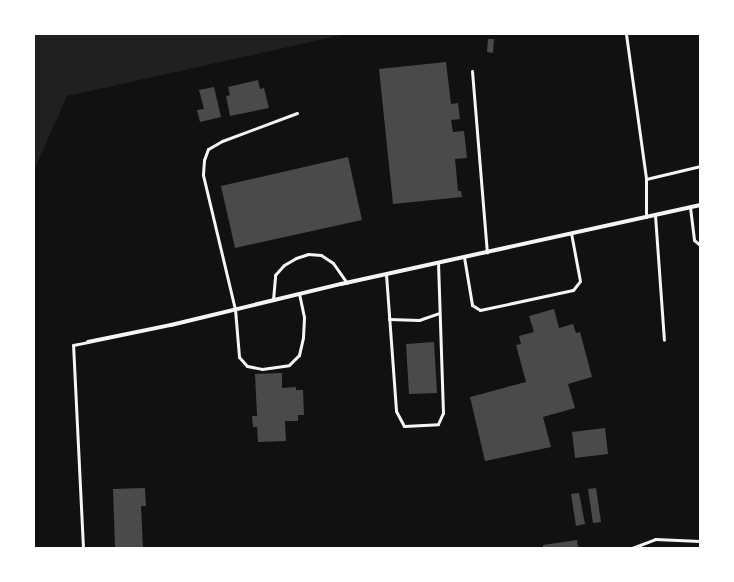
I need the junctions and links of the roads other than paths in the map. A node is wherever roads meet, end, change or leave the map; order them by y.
1 (626, 34) edge
2 (472, 71) dead end
3 (297, 113) dead end
4 (700, 166) edge
5 (646, 179) junction
6 (700, 205) edge
7 (690, 207) junction
8 (654, 215) junction
9 (646, 217) junction
10 (572, 233) junction
11 (700, 245) edge
12 (487, 252) junction
13 (464, 257) junction
14 (438, 263) junction
15 (386, 274) junction
16 (346, 283) junction
17 (299, 294) junction
18 (273, 300) junction
19 (235, 309) junction
20 (440, 313) junction
21 (389, 319) junction
22 (664, 340) dead end
23 (88, 342) joint
24 (700, 541) edge
25 (83, 548) edge
26 (632, 548) edge

1 - 5 lane
2 - 12 lane
3 - 19 lane
4 - 5 lane
5 - 9 lane
6 - 7 street
7 - 8 street
7 - 11 lane
8 - 9 street
8 - 22 lane
9 - 10 street
10 - 12 street
10 - 13 lane
12 - 13 street
13 - 14 street
14 - 15 street
14 - 20 lane
15 - 16 street
15 - 21 lane
16 - 17 street
16 - 18 lane
17 - 18 street
17 - 19 lane
18 - 19 street
19 - 23 street
20 - 21 lane
20 - 21 lane
23 - 25 lane
24 - 26 lane

